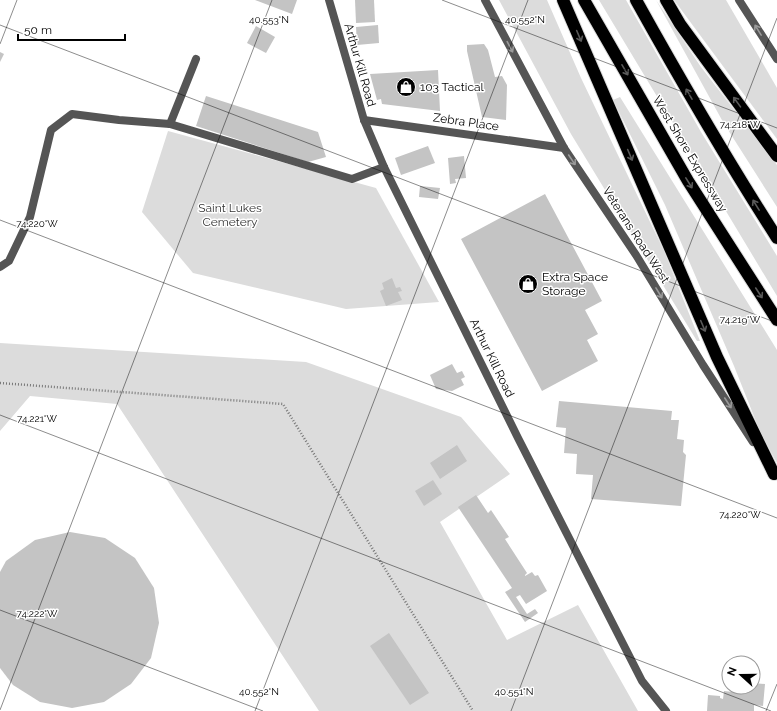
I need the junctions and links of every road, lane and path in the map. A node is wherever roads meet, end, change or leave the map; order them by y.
1 (329, 0) edge
2 (484, 0) edge
3 (563, 0) edge
4 (584, 0) edge
5 (636, 0) edge
6 (666, 0) edge
7 (739, 0) edge
8 (196, 59) dead end
9 (777, 60) edge
10 (364, 120) junction
11 (170, 124) junction
12 (564, 148) junction
13 (777, 156) edge
14 (384, 167) junction
15 (777, 238) edge
16 (0, 267) edge
17 (777, 320) edge
18 (0, 383) edge
19 (776, 476) edge
20 (473, 711) edge
21 (666, 711) edge

1 - 10 street, Arthur Kill Road
2 -> 12 street, Veterans Road West
3 -> 19 highway
4 -> 17 highway, West Shore Expressway
15 -> 5 highway
13 -> 6 highway
9 -> 7 street
8 - 11 street
10 - 12 street, Zebra Place
10 - 14 street, Arthur Kill Road
11 - 14 street
11 - 16 street
12 -> 19 street, Veterans Road West
14 - 21 street, Arthur Kill Road
18 - 20 path

